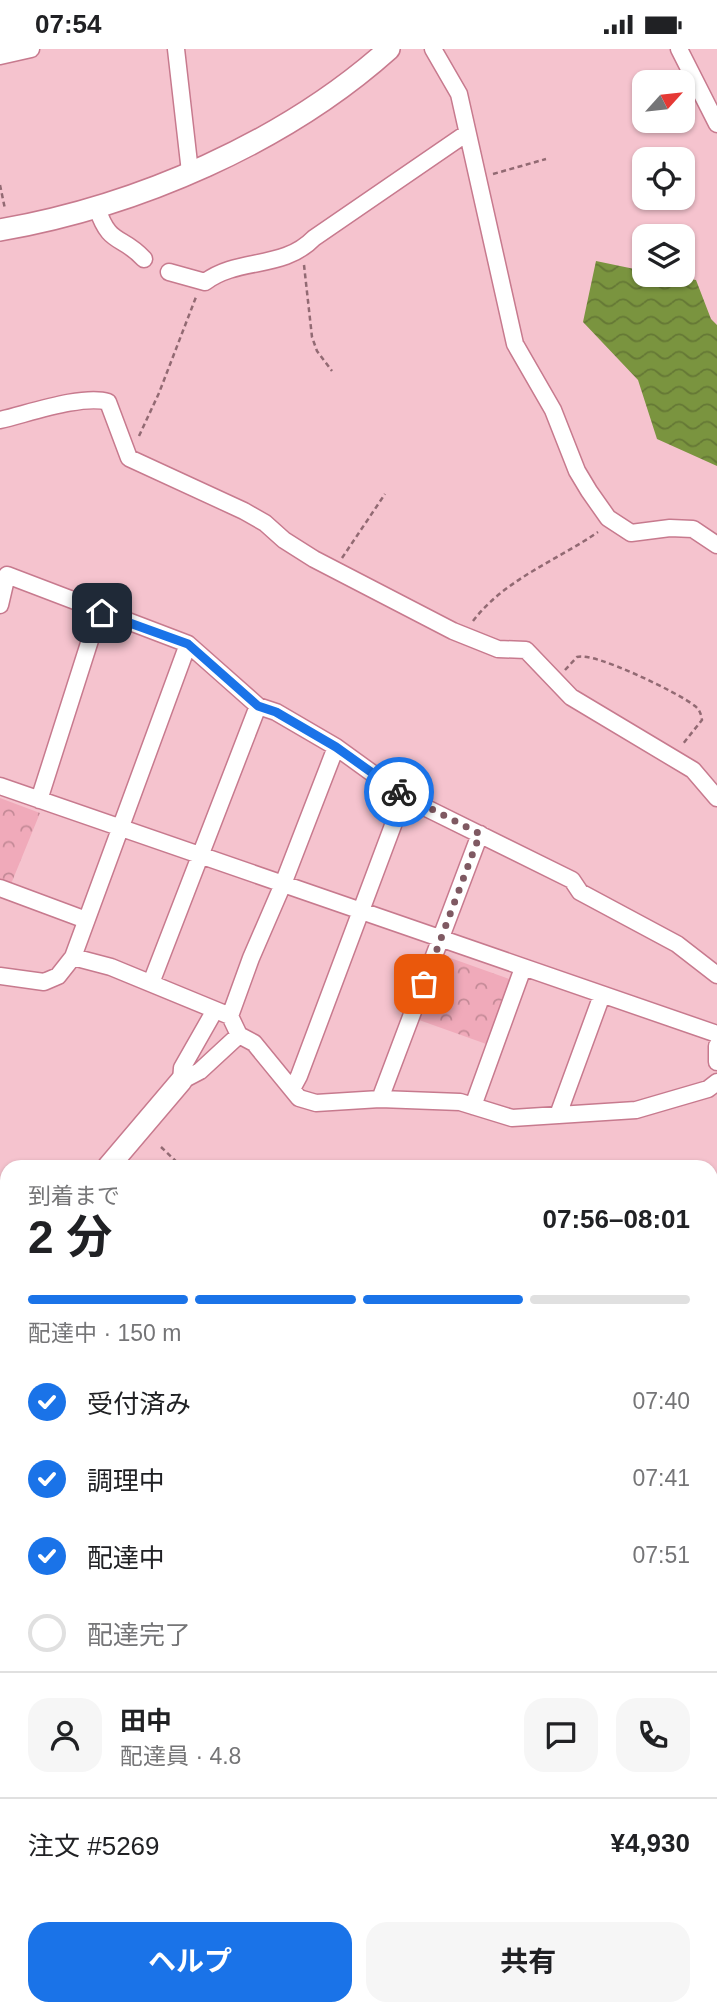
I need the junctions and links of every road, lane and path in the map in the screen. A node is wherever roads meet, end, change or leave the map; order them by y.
1 (31, 49) edge
2 (176, 49) edge
3 (389, 49) edge
4 (433, 49) edge
5 (678, 49) edge
6 (0, 55) edge
7 (717, 124) edge
8 (467, 133) junction
9 (547, 159) dead end
10 (190, 172) junction
11 (478, 181) junction
12 (0, 185) edge
13 (97, 208) junction
14 (5, 229) edge
15 (301, 250) junction
16 (144, 258) dead end
17 (169, 272) dead end
18 (205, 282) junction
19 (332, 371) dead end
20 (0, 420) edge
21 (129, 458) junction
22 (385, 494) dead end
23 (612, 521) junction
24 (717, 545) edge
25 (335, 571) junction
26 (0, 605) edge
27 (99, 612) junction
28 (464, 635) junction
29 (188, 644) junction
30 (555, 680) junction
31 (258, 706) junction
32 (336, 747) junction
33 (671, 757) junction
34 (0, 786) edge
35 (404, 796) junction
36 (717, 798) edge
37 (39, 800) junction
38 (121, 828) junction
39 (480, 834) junction
40 (200, 856) junction
41 (283, 884) junction
42 (0, 888) edge
43 (361, 911) junction
44 (86, 919) junction
45 (442, 938) junction
46 (73, 957) junction
47 (523, 968) junction
48 (717, 975) edge
49 (0, 976) edge
50 (151, 983) junction
51 (602, 995) junction
52 (222, 1013) junction
53 (717, 1034) edge
54 (239, 1035) junction
55 (717, 1046) edge
56 (717, 1062) edge
57 (181, 1081) junction
58 (717, 1082) edge
59 (292, 1089) junction
60 (380, 1099) junction
61 (473, 1106) junction
62 (558, 1115) junction
63 (161, 1147) dead end
64 (114, 1160) edge
65 (175, 1160) edge

1 - 6 street
2 - 10 street
3 - 10 street
4 - 8 street
5 - 7 street
8 - 11 street
8 - 15 street
9 - 11 path
10 - 13 street
11 - 23 street
12 - 14 path
13 - 14 street
13 - 16 street
15 - 18 street
15 - 19 path
17 - 18 street
18 - 21 path
20 - 21 street
21 - 25 street
22 - 25 path
23 - 24 street
23 - 28 path
25 - 28 street
26 - 27 street
27 - 29 street
27 - 37 street
28 - 30 street
29 - 31 street
29 - 38 street
30 - 33 street
30 - 33 path
31 - 32 street
31 - 40 street
32 - 35 street
32 - 41 street
33 - 36 street
34 - 37 street
35 - 39 street
35 - 43 street
37 - 38 street
38 - 40 street
38 - 44 street
39 - 45 street
39 - 48 street
40 - 41 street
40 - 50 street
41 - 43 street
41 - 52 street
42 - 44 street
43 - 45 street
43 - 59 street
44 - 46 street
45 - 47 street
45 - 60 street
46 - 49 street
46 - 50 street
47 - 51 street
47 - 61 street
50 - 52 street
51 - 53 street
51 - 62 street
52 - 54 street
52 - 57 street
54 - 57 street
54 - 59 street
55 - 56 street
57 - 64 street
58 - 62 street
59 - 60 street
60 - 61 street
61 - 62 street
63 - 65 path

